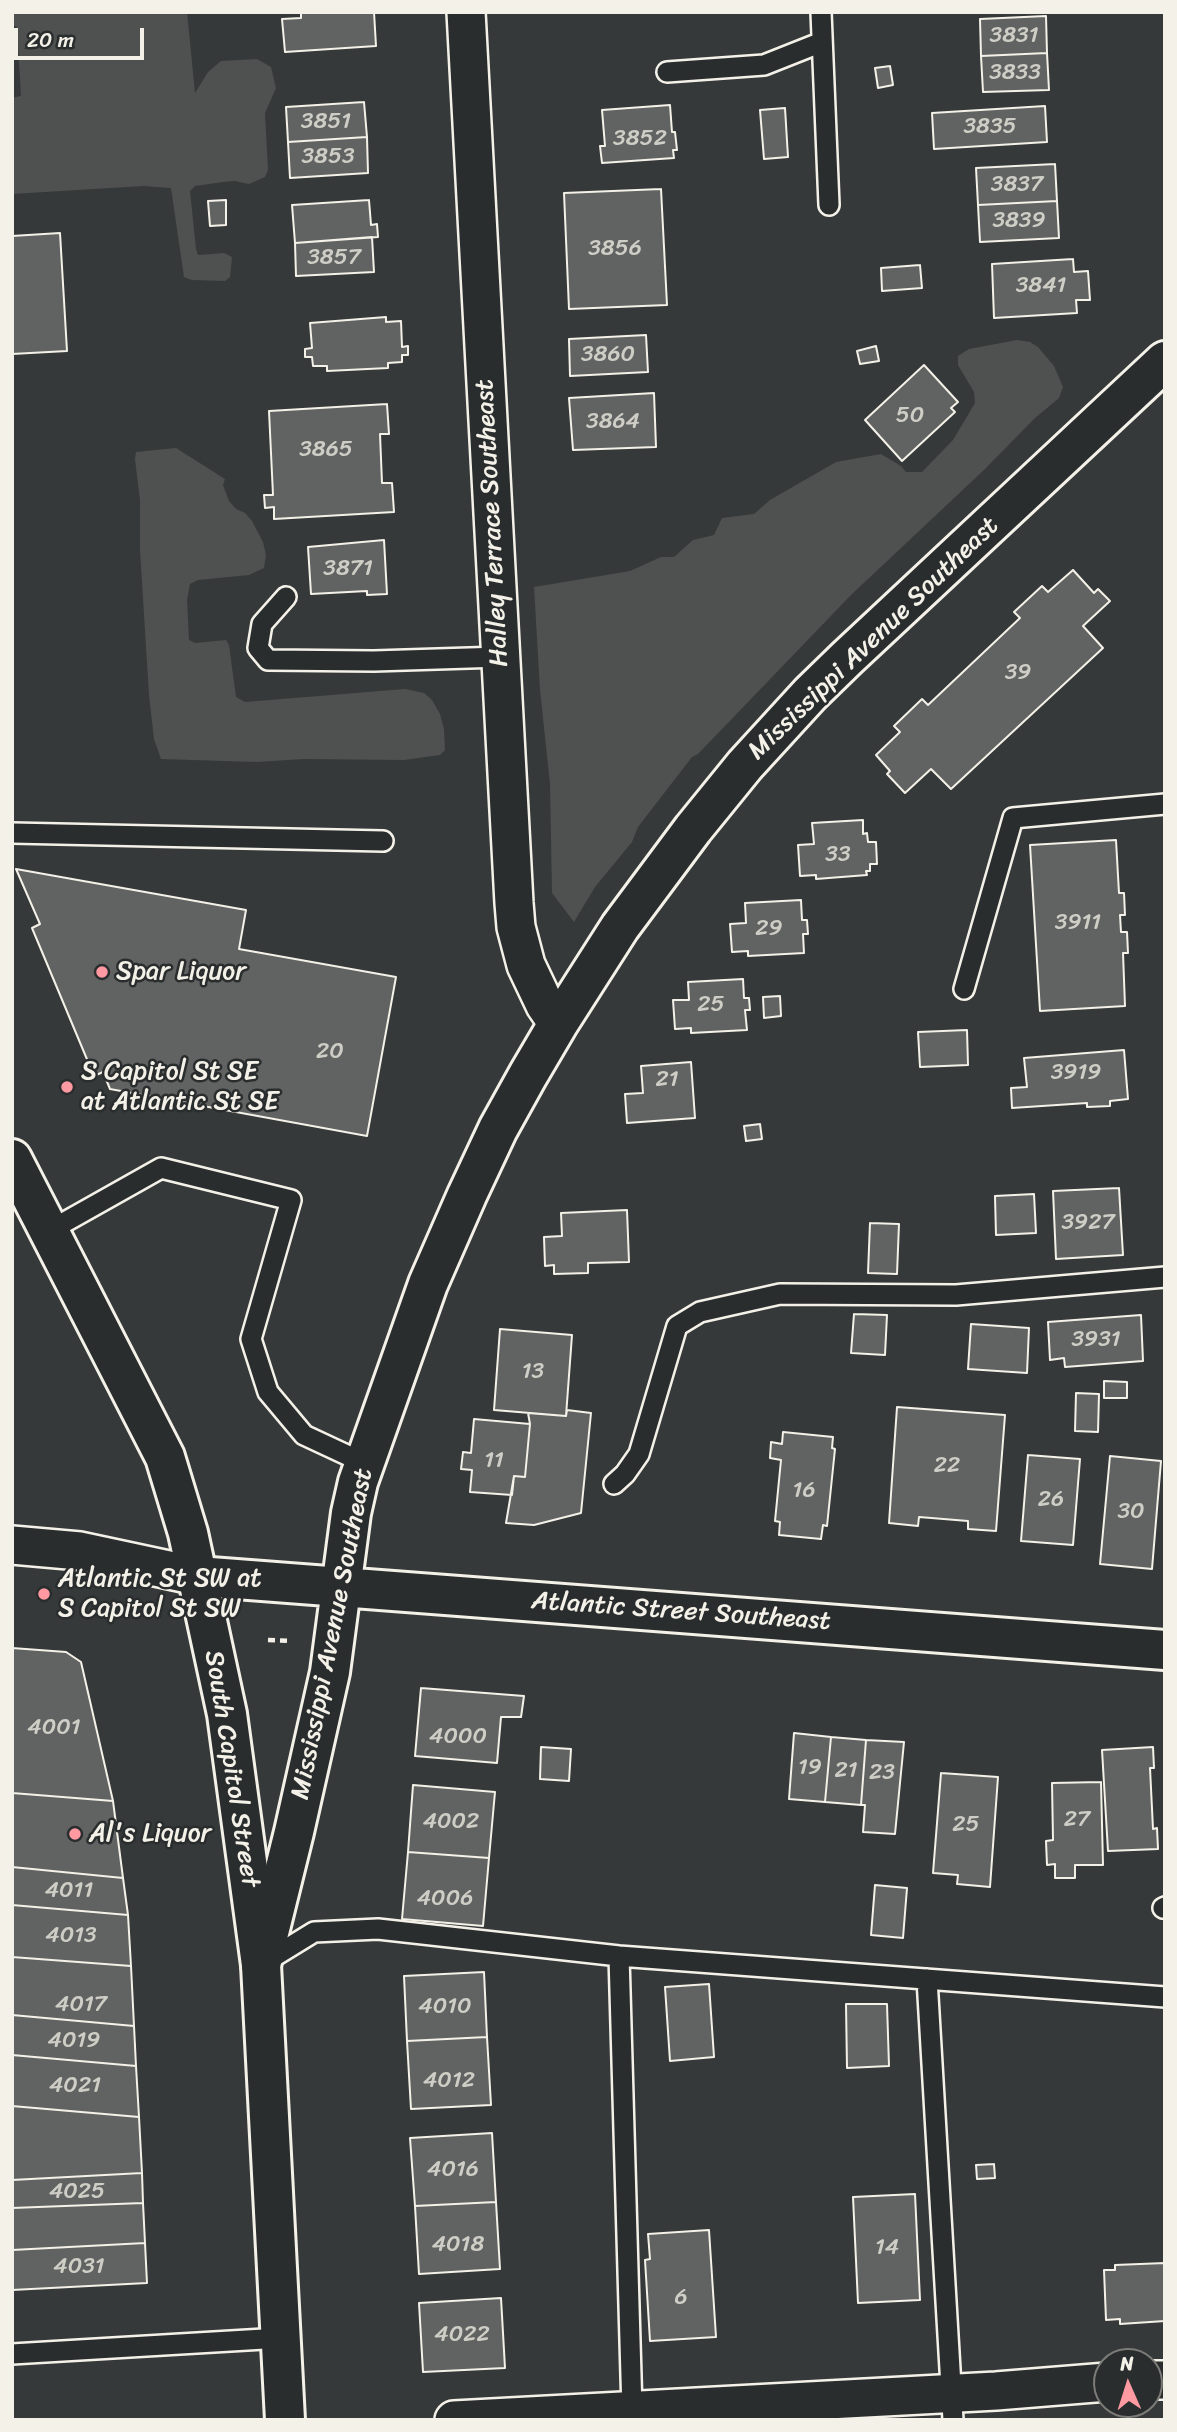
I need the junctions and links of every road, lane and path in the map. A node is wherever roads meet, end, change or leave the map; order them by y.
1 (466, 12) edge
2 (821, 12) edge
3 (822, 42) junction
4 (667, 72) dead end
5 (829, 205) dead end
6 (1165, 361) edge
7 (286, 597) dead end
8 (500, 657) junction
9 (1165, 804) edge
10 (12, 833) edge
11 (383, 842) dead end
12 (964, 989) dead end
13 (558, 1024) junction
14 (12, 1159) edge
15 (49, 1231) junction
16 (1165, 1277) edge
17 (364, 1464) junction
18 (614, 1484) dead end
19 (12, 1545) edge
20 (197, 1576) junction
21 (343, 1587) junction
22 (1165, 1650) edge
23 (620, 1956) junction
24 (261, 1965) junction
25 (927, 1979) junction
26 (1165, 1997) edge
27 (281, 2338) junction
28 (12, 2354) edge
29 (1093, 2384) edge
30 (952, 2407) edge
31 (653, 2413) edge
32 (519, 2418) edge
33 (285, 2420) edge
34 (454, 2420) edge

1 - 8 street, Halley Terrace Southeast
2 - 3 lane
3 - 4 lane
3 - 5 lane
6 - 13 main road, Mississippi Avenue Southeast
7 - 8 lane
8 - 13 street, Halley Terrace Southeast
9 - 12 lane
10 - 11 lane
13 - 17 main road, Mississippi Avenue Southeast
14 - 15 main road, South Capitol Street
15 - 17 lane
15 - 20 main road, South Capitol Street
16 - 18 lane
17 - 21 main road, Mississippi Avenue Southeast
19 - 20 street
20 - 21 main road, Atlantic Street Southeast
20 - 24 main road, South Capitol Street
21 - 22 main road, Atlantic Street Southeast
21 - 24 main road, Mississippi Avenue Southeast
23 - 24 lane
23 - 25 lane
23 - 31 lane
24 - 27 main road, South Capitol Street
25 - 26 lane
25 - 30 lane
27 - 28 lane
27 - 33 main road, South Capitol Street
29 - 30 street
30 - 31 street
31 - 32 street
32 - 34 street

